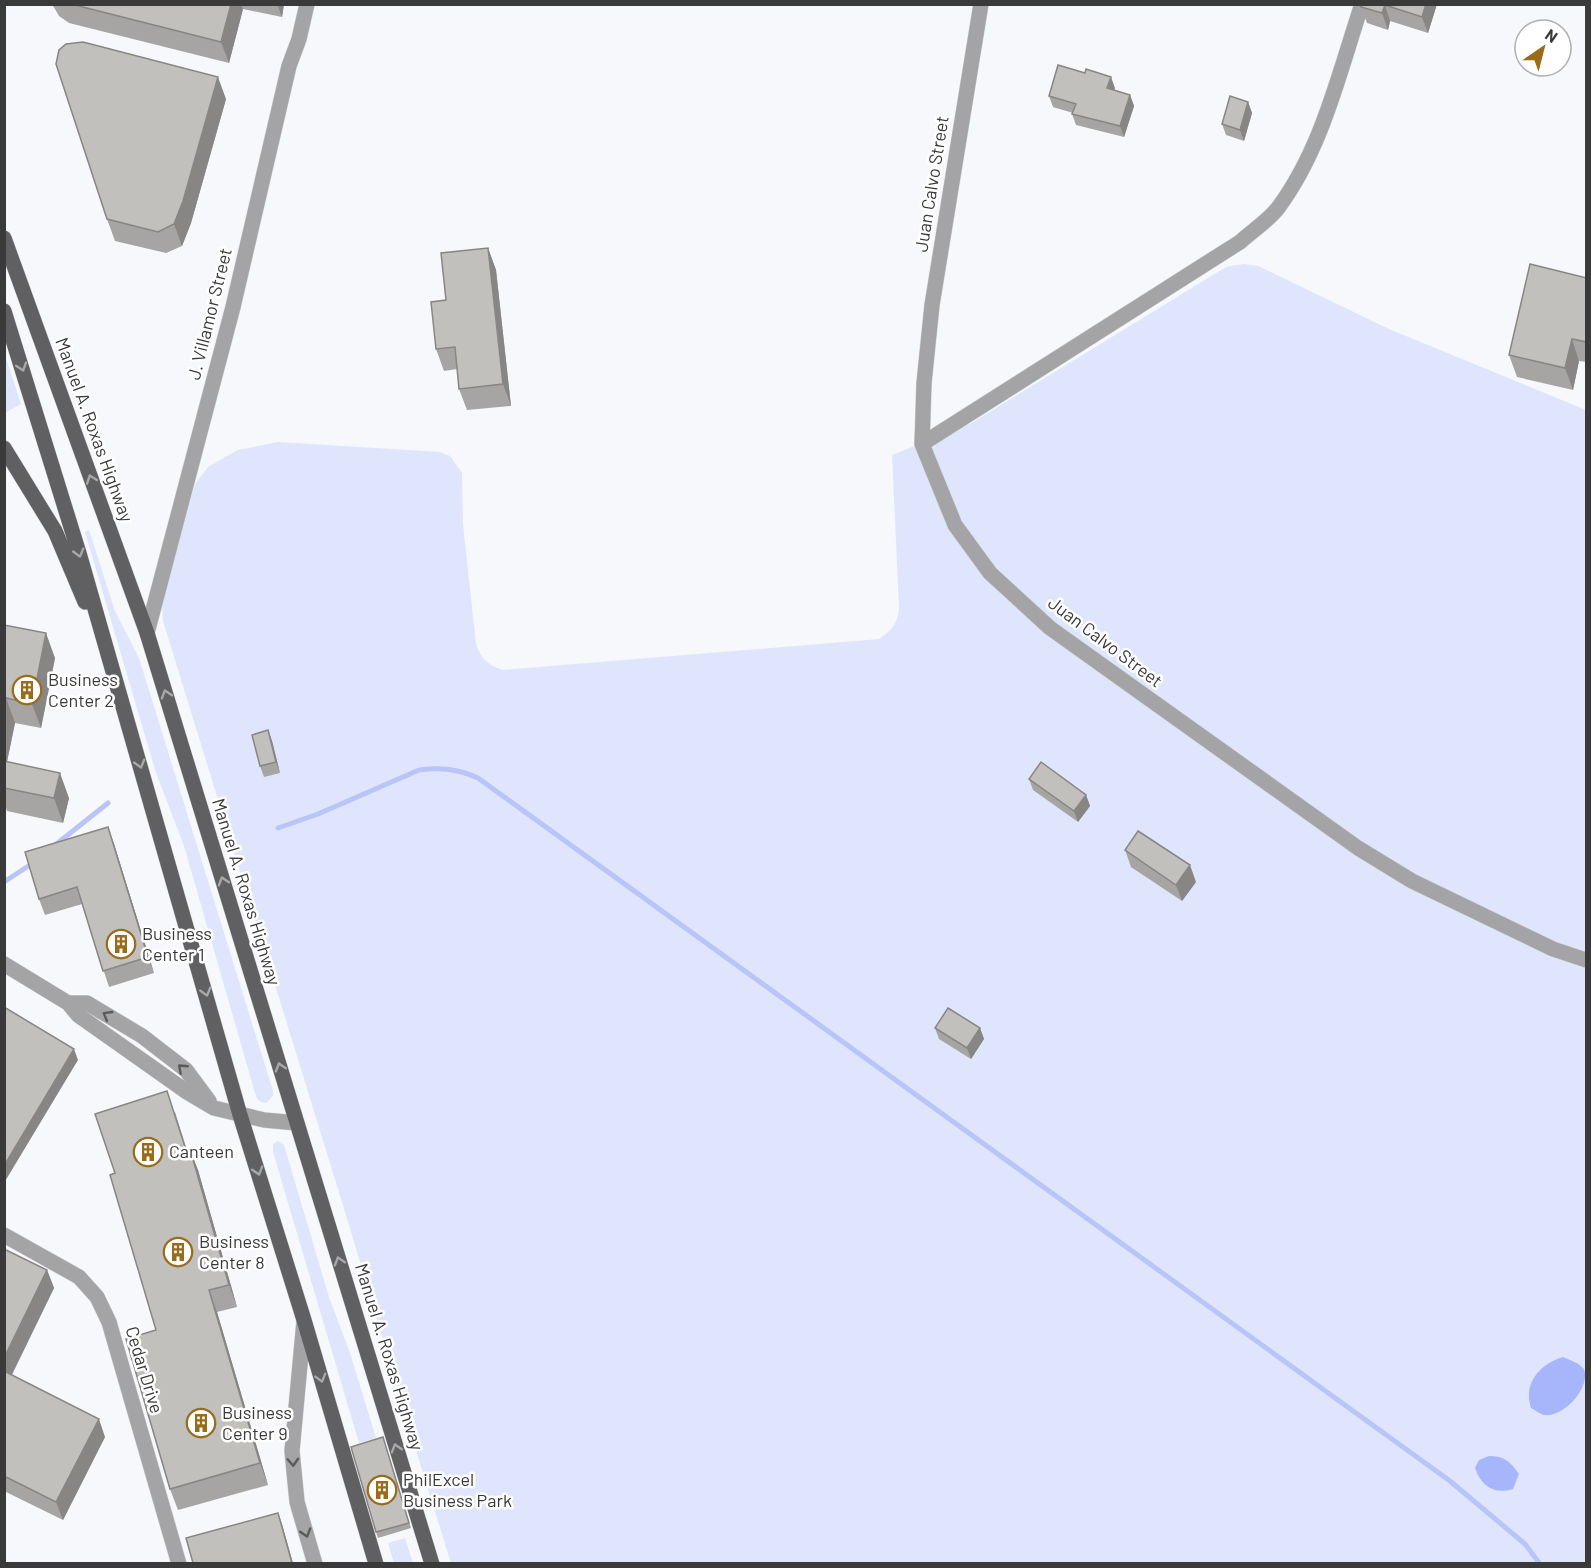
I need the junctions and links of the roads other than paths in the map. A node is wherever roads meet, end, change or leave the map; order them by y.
1 (307, 4) edge
2 (981, 4) edge
3 (1362, 4) edge
4 (4, 238) edge
5 (4, 283) edge
6 (22, 284) junction
7 (4, 311) edge
8 (922, 444) junction
9 (4, 448) edge
10 (147, 633) junction
11 (112, 668) junction
12 (1587, 960) edge
13 (4, 964) edge
14 (240, 1115) junction
15 (297, 1123) junction
16 (4, 1235) edge
17 (304, 1320) junction
18 (179, 1563) edge
19 (315, 1563) edge
20 (376, 1563) edge
21 (432, 1563) edge

1 - 10 street, J. Villamor Street
2 - 8 street, Juan Calvo Street
3 - 8 street
4 - 6 main road, Manuel A. Roxas Highway
5 - 6 main road
10 -> 6 main road, Manuel A. Roxas Highway
7 -> 11 main road
8 - 12 street, Juan Calvo Street
9 - 11 main road
15 -> 10 main road, Manuel A. Roxas Highway
11 -> 14 main road
13 - 14 street
14 - 15 street
14 -> 17 main road
21 -> 15 main road, Manuel A. Roxas Highway
16 - 18 street, Cedar Drive
17 -> 19 street
17 -> 20 main road

